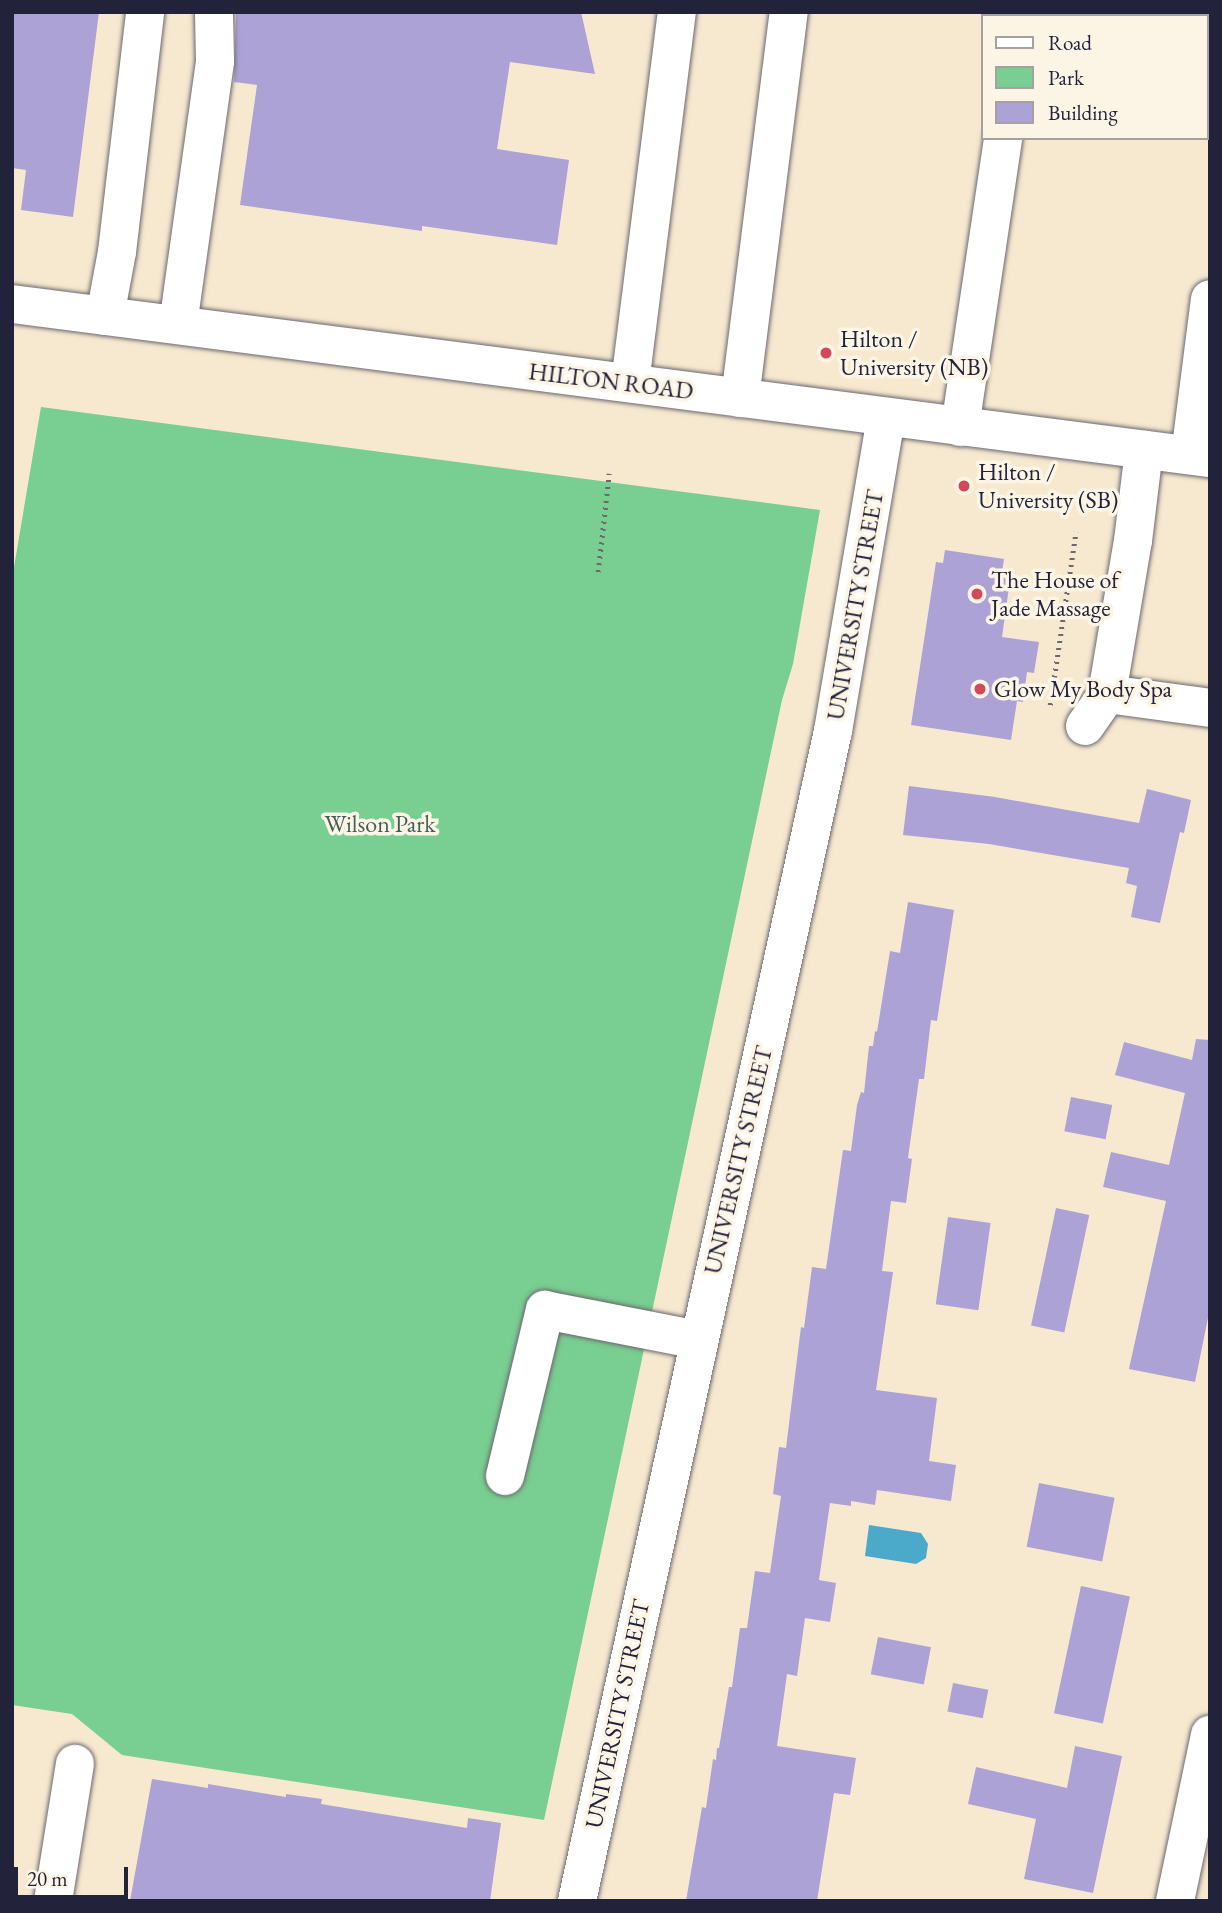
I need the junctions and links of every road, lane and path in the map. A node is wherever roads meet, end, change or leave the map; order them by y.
1 (145, 12) edge
2 (214, 12) edge
3 (677, 12) edge
4 (789, 12) edge
5 (1003, 140) edge
6 (1210, 299) edge
7 (12, 304) edge
8 (105, 316) junction
9 (178, 325) junction
10 (630, 383) junction
11 (740, 398) junction
12 (886, 417) junction
13 (960, 427) junction
14 (1144, 450) junction
15 (1200, 457) edge
16 (609, 474) dead end
17 (1076, 533) dead end
18 (598, 572) dead end
19 (1107, 694) junction
20 (1210, 708) edge
21 (1085, 726) joint
22 (698, 1340) junction
23 (505, 1476) dead end
24 (1210, 1735) edge
25 (75, 1764) dead end
26 (53, 1901) edge
27 (577, 1901) edge
28 (1175, 1901) edge

1 - 8 street
2 - 9 street
3 - 10 street
4 - 11 street
5 - 13 street
6 - 15 street
7 - 8 street, HILTON ROAD
8 - 9 street, HILTON ROAD
9 - 10 street, HILTON ROAD
10 - 11 street, HILTON ROAD
11 - 12 street, HILTON ROAD
12 - 13 street, HILTON ROAD
12 - 22 street, UNIVERSITY STREET
13 - 14 street, HILTON ROAD
14 - 15 street, HILTON ROAD
14 - 19 street
16 - 18 path
17 - 21 path
19 - 20 street
19 - 21 street
22 - 23 street
22 - 27 street, UNIVERSITY STREET
24 - 28 street
25 - 26 street

